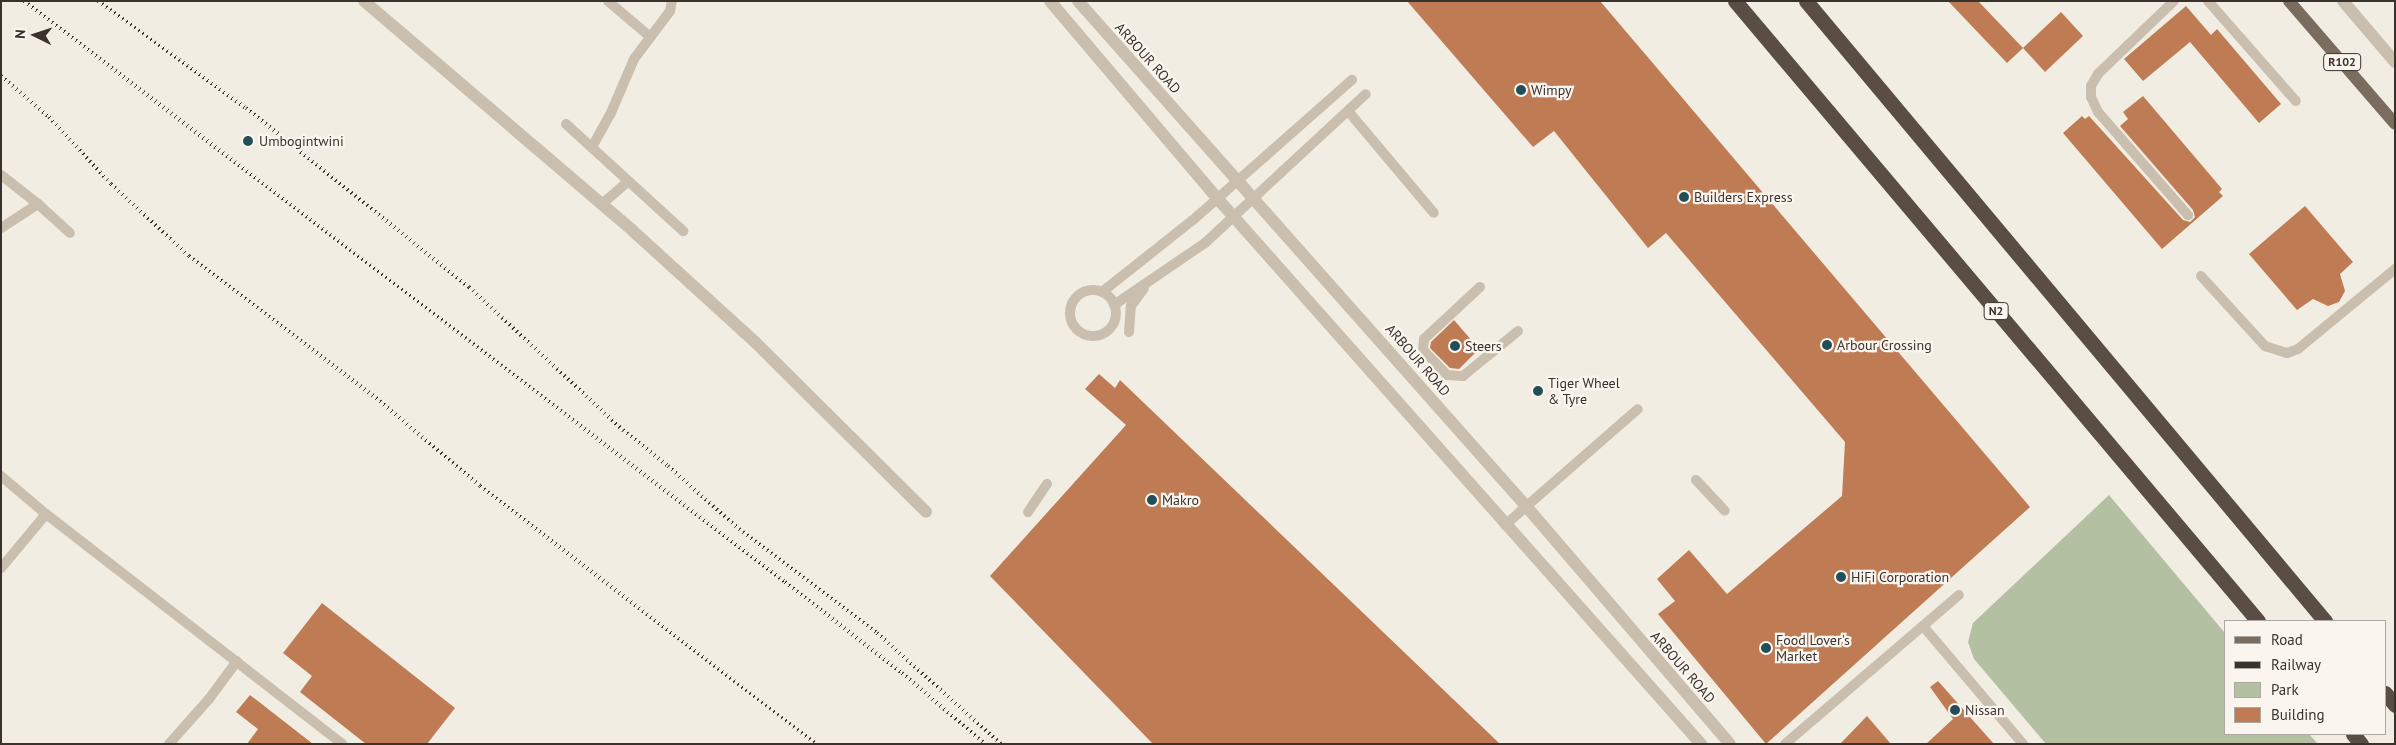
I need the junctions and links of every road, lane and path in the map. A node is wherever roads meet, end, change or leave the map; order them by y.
1 (364, 1) edge
2 (608, 1) edge
3 (672, 1) edge
4 (1050, 1) edge
5 (1078, 1) edge
6 (1735, 1) edge
7 (1806, 1) edge
8 (2174, 1) edge
9 (2208, 1) edge
10 (2289, 1) edge
11 (2343, 1) edge
12 (649, 36) junction
13 (2395, 62) edge
14 (1352, 80) dead end
15 (1366, 94) dead end
16 (2296, 101) dead end
17 (1348, 111) junction
18 (566, 124) dead end
19 (2395, 124) edge
20 (592, 147) junction
21 (1, 175) edge
22 (1239, 180) junction
23 (628, 181) junction
24 (1253, 197) junction
25 (1217, 198) junction
26 (38, 204) junction
27 (602, 204) junction
28 (1434, 213) dead end
29 (2188, 215) dead end
30 (1234, 216) junction
31 (1, 228) edge
32 (683, 231) dead end
33 (70, 233) dead end
34 (2395, 270) edge
35 (2201, 276) dead end
36 (1149, 281) junction
37 (1480, 287) dead end
38 (1102, 292) junction
39 (1114, 304) junction
40 (1129, 332) dead end
41 (1518, 332) dead end
42 (1638, 409) dead end
43 (1, 476) edge
44 (1696, 480) dead end
45 (1047, 484) dead end
46 (1526, 506) junction
47 (1725, 511) dead end
48 (926, 512) dead end
49 (1028, 512) dead end
50 (46, 514) junction
51 (1505, 525) junction
52 (1, 568) edge
53 (1958, 595) dead end
54 (2257, 620) edge
55 (2324, 620) edge
56 (1922, 626) junction
57 (237, 661) junction
58 (2386, 694) edge
59 (2395, 705) edge
60 (169, 744) edge
61 (342, 744) edge
62 (1701, 744) edge
63 (1730, 744) edge
64 (1785, 744) edge
65 (2023, 744) edge

1 - 27 street
2 - 12 lane
3 - 12 lane
4 - 25 street
5 - 22 street, ARBOUR ROAD
6 - 54 highway, N2
7 - 55 highway
8 - 29 lane
9 - 16 lane
10 - 19 main road, R102
11 - 13 street
12 - 20 lane
14 - 22 lane
15 - 17 lane
17 - 24 lane
17 - 28 lane
18 - 20 lane
20 - 23 lane
21 - 26 lane
22 - 24 street, ARBOUR ROAD
22 - 25 lane
23 - 27 lane
23 - 32 lane
24 - 30 lane
24 - 46 street, ARBOUR ROAD
25 - 30 street
25 - 38 lane
26 - 31 lane
26 - 33 lane
27 - 48 street
30 - 36 lane
30 - 51 street
34 - 35 lane
36 - 39 lane
36 - 40 lane
37 - 41 lane
38 - 39 lane
38 - 39 lane
42 - 46 lane
43 - 50 lane
44 - 47 lane
45 - 49 lane
46 - 51 lane
46 - 63 street, ARBOUR ROAD
50 - 52 lane
50 - 57 lane
51 - 62 street
53 - 56 lane
56 - 64 lane
56 - 65 lane
57 - 60 lane
57 - 61 lane
58 - 59 highway

